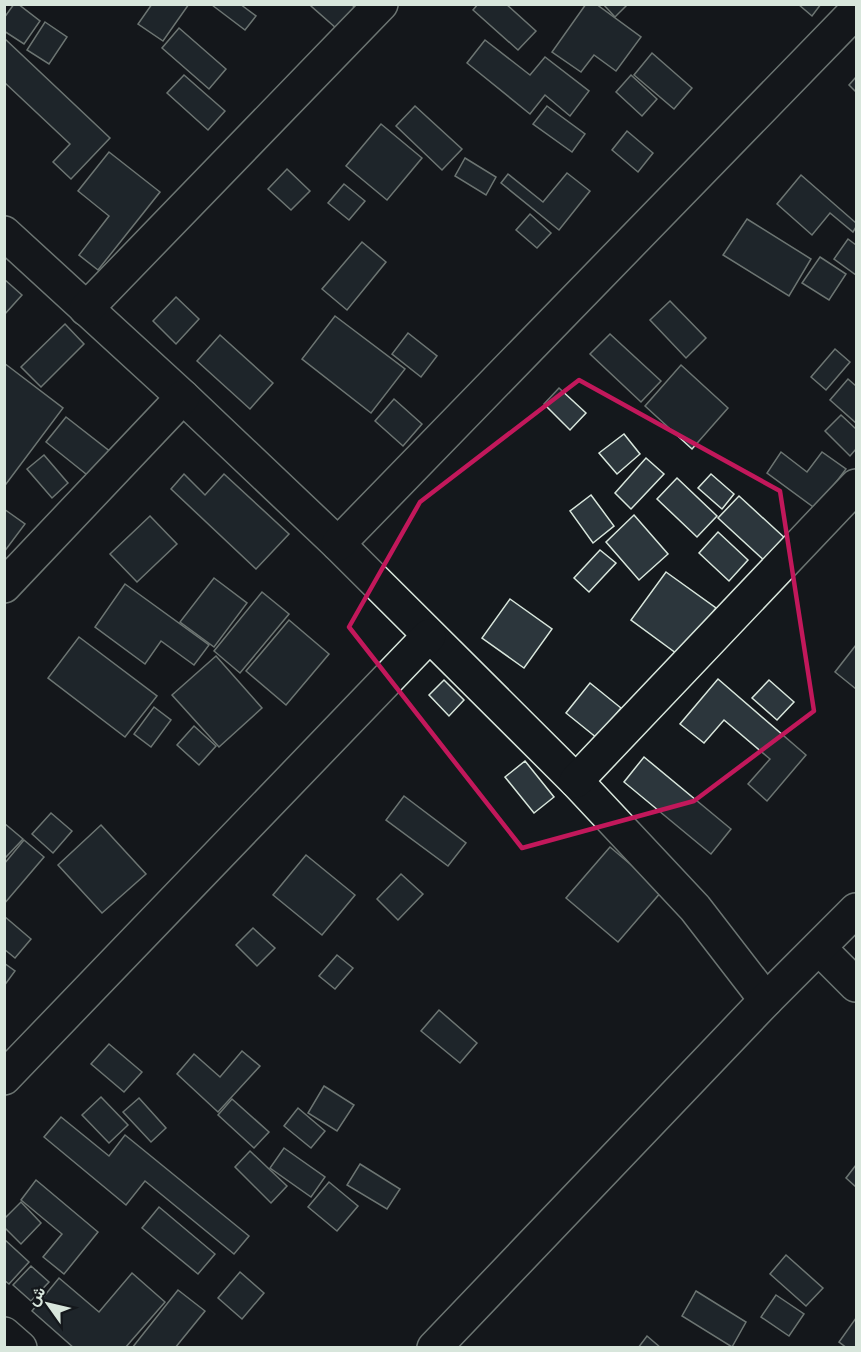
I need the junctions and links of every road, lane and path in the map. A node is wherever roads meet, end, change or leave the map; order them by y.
1 (381, 4) edge
2 (856, 11) edge
3 (4, 233) edge
4 (86, 309) junction
5 (183, 397) junction
6 (856, 486) edge
7 (338, 544) junction
8 (4, 586) edge
9 (429, 636) junction
10 (576, 781) junction
11 (856, 910) edge
12 (819, 948) junction
13 (856, 985) edge
14 (766, 1000) junction
15 (4, 1078) edge
16 (4, 1334) edge
17 (20, 1347) edge
18 (434, 1347) edge

1 - 4 street
2 - 7 street
3 - 4 street
4 - 5 street
5 - 7 street
5 - 8 street
6 - 10 street
7 - 9 street
9 - 10 street
9 - 15 street
10 - 14 street
11 - 12 street
12 - 13 street
12 - 14 street
14 - 18 street
16 - 17 street

